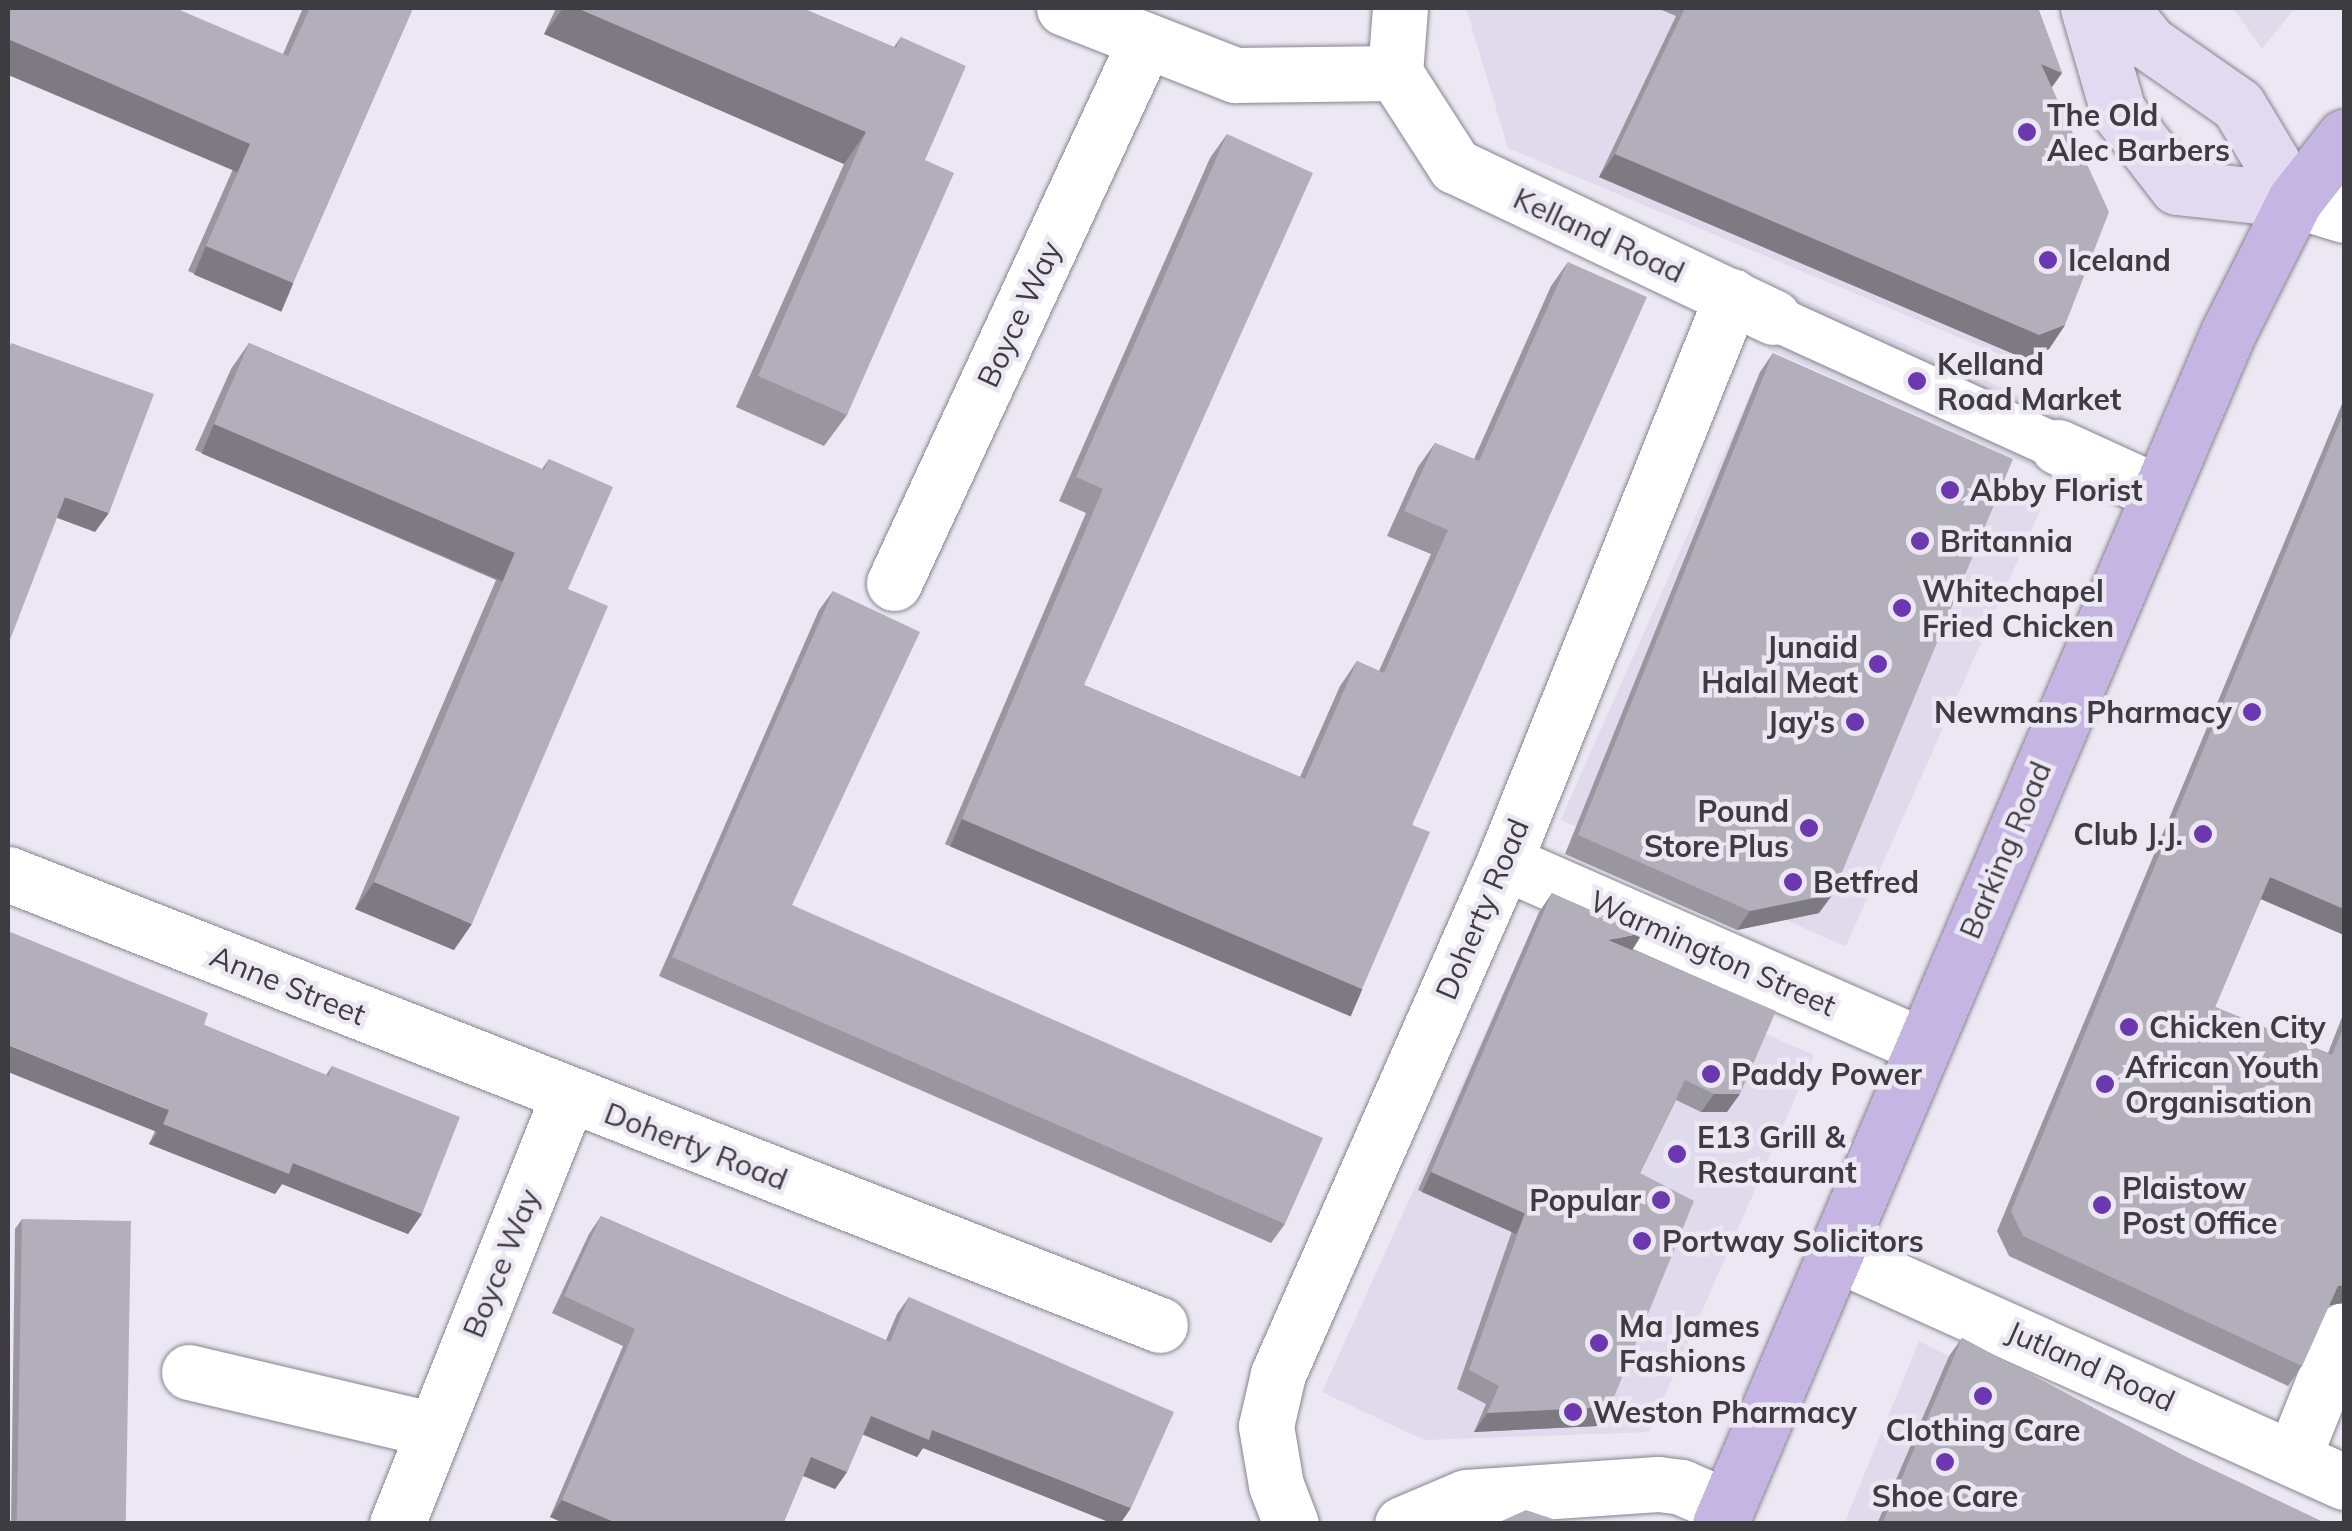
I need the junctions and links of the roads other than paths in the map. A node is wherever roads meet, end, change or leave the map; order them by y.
1 (1064, 8) edge
2 (1400, 8) edge
3 (2088, 8) edge
4 (2120, 8) edge
5 (1144, 44) junction
6 (1395, 73) junction
7 (2344, 136) edge
8 (2320, 207) edge
9 (1752, 307) junction
10 (2058, 447) joint
11 (2159, 493) junction
12 (894, 583) dead end
13 (1504, 862) junction
14 (8, 874) edge
15 (1921, 1045) junction
16 (568, 1096) junction
17 (1836, 1253) junction
18 (1160, 1325) dead end
19 (2344, 1330) edge
20 (189, 1372) dead end
21 (434, 1430) junction
22 (2293, 1458) junction
23 (2344, 1482) edge
24 (1723, 1515) edge
25 (397, 1524) edge
26 (1291, 1524) edge
27 (1402, 1524) edge

1 - 5 street
2 - 6 street
3 - 8 main road
4 - 8 main road
5 - 6 street
5 - 12 street, Boyce Way
6 - 9 street, Kelland Road
7 - 8 main road, Barking Road
8 - 11 main road, Barking Road
9 - 10 street, Kelland Road
9 - 13 street, Doherty Road
10 - 11 street, Kelland Road
11 - 15 main road, Barking Road
13 - 15 street, Warmington Street
13 - 26 street, Doherty Road
14 - 16 street, Anne Street
15 - 17 main road, Barking Road
16 - 18 street, Doherty Road
16 - 21 street, Boyce Way
17 - 22 street, Jutland Road
17 - 24 main road, Barking Road
19 - 22 street
20 - 21 street
21 - 25 street, Boyce Way
22 - 23 street, Jutland Road
24 - 27 street

